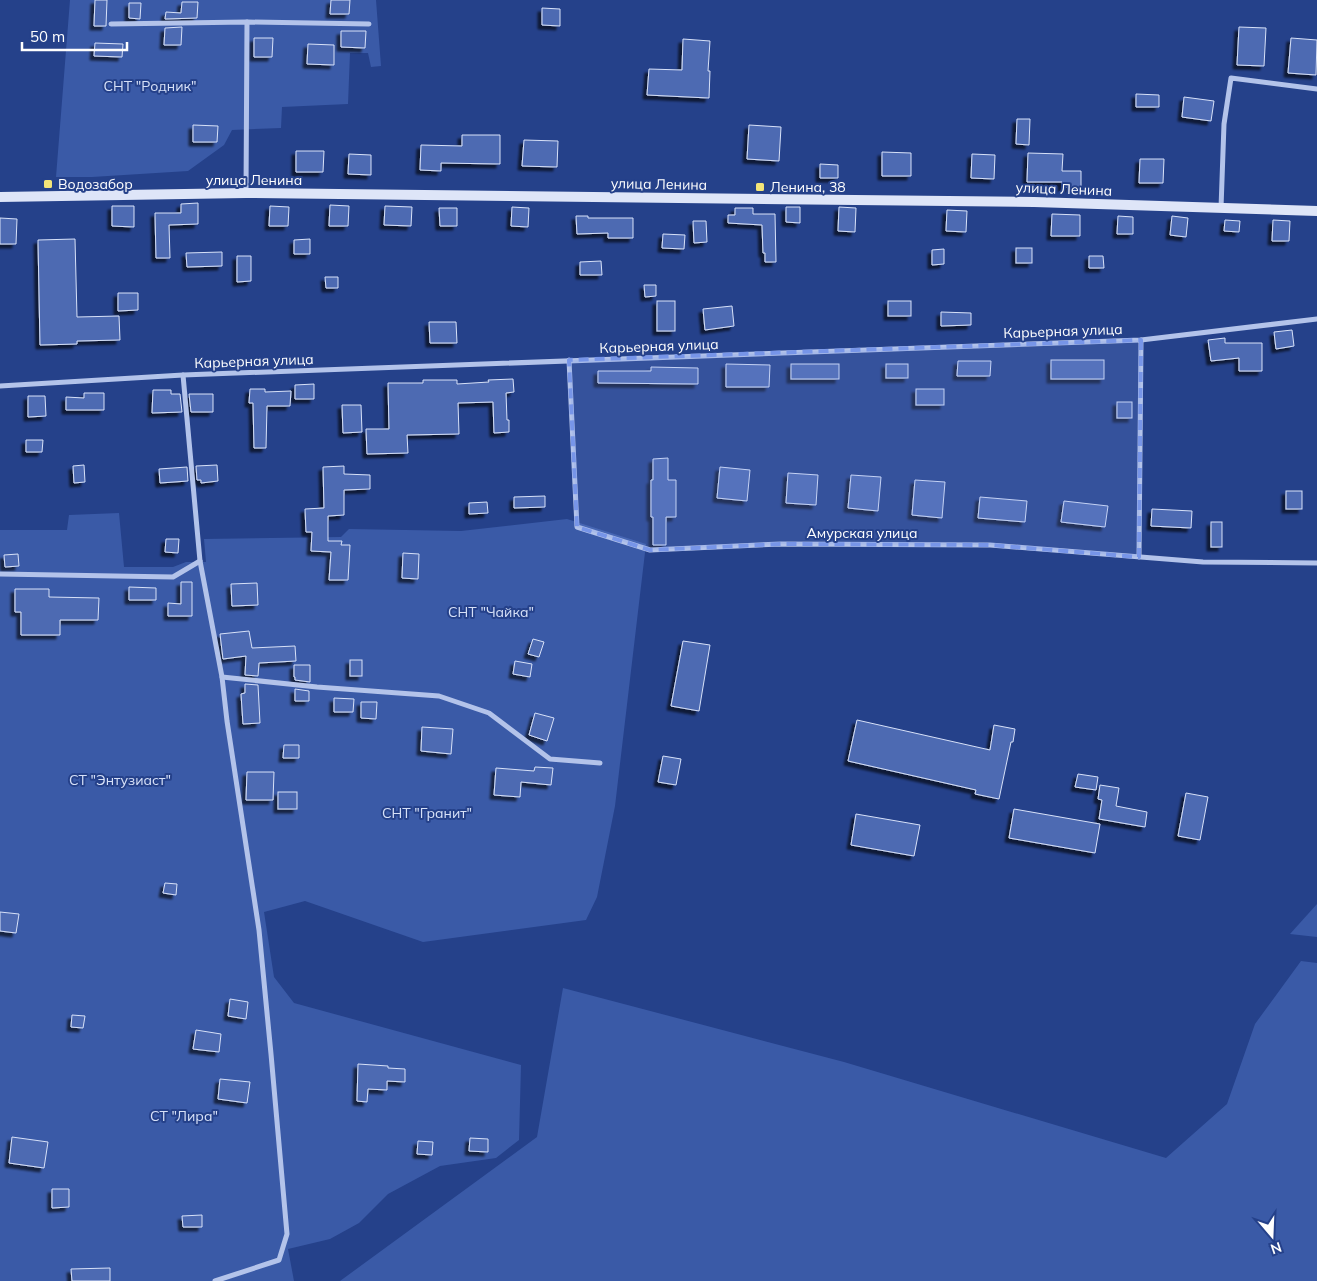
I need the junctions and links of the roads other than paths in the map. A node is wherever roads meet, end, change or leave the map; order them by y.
1 (247, 22) junction
2 (111, 24) dead end
3 (369, 24) dead end
4 (1317, 89) edge
5 (246, 193) junction
6 (0, 197) edge
7 (1221, 208) junction
8 (1317, 211) edge
9 (1317, 319) edge
10 (1141, 340) junction
11 (569, 360) junction
12 (183, 375) junction
13 (0, 386) edge
14 (1139, 557) junction
15 (200, 560) junction
16 (1317, 563) edge
17 (0, 574) edge
18 (222, 677) junction
19 (600, 763) dead end
20 (215, 1281) edge

1 - 2 street
1 - 3 street
1 - 5 street
4 - 7 street
5 - 6 street, улица Ленина
5 - 7 street, улица Ленина
7 - 8 street, улица Ленина
9 - 10 street, Карьерная улица
10 - 11 street, Карьерная улица
10 - 14 street
11 - 12 street, Карьерная улица
11 - 14 street, Амурская улица
12 - 13 street, Карьерная улица
12 - 15 street
14 - 16 street, Амурская улица
15 - 17 street
15 - 18 street
18 - 19 street
18 - 20 street

